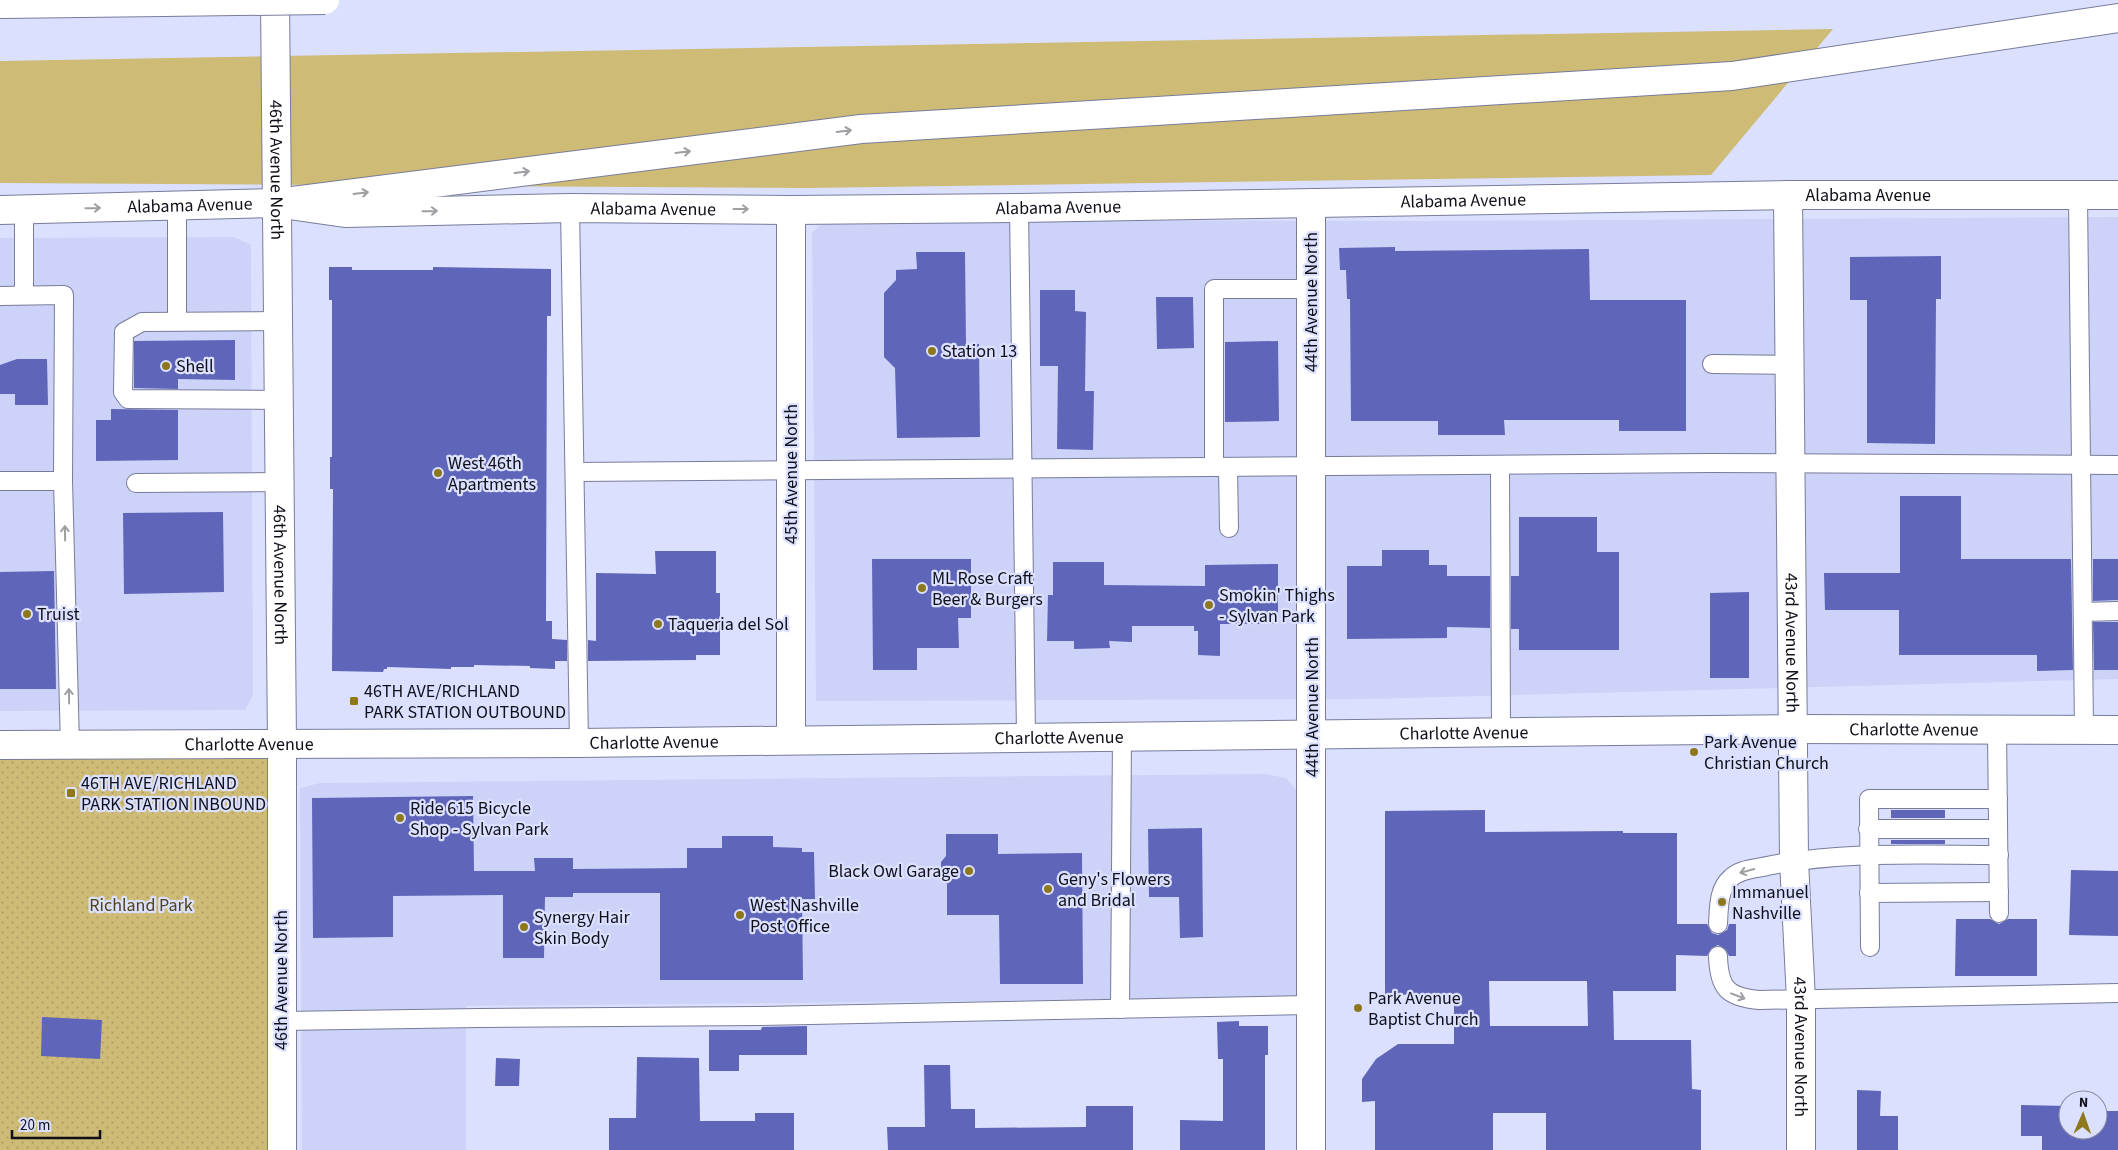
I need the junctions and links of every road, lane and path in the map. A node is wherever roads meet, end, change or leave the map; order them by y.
1 (275, 0) edge
2 (325, 0) edge
3 (0, 4) edge
4 (2118, 18) edge
5 (1788, 195) junction
6 (2118, 195) edge
7 (2078, 196) junction
8 (277, 203) junction
9 (1311, 203) junction
10 (177, 206) junction
11 (570, 208) junction
12 (1019, 208) junction
13 (12, 210) edge
14 (791, 210) junction
15 (1311, 289) junction
16 (24, 295) junction
17 (0, 296) edge
18 (278, 321) junction
19 (177, 322) junction
20 (1712, 364) dead end
21 (1790, 365) junction
22 (279, 400) junction
23 (1791, 463) junction
24 (1500, 465) junction
25 (2118, 465) edge
26 (1310, 466) junction
27 (2082, 466) junction
28 (1221, 467) junction
29 (1022, 469) junction
30 (791, 470) junction
31 (575, 472) junction
32 (0, 481) edge
33 (64, 481) junction
34 (280, 482) junction
35 (136, 484) dead end
36 (1229, 528) dead end
37 (2118, 611) edge
38 (2083, 612) junction
39 (1794, 729) junction
40 (1997, 730) junction
41 (2084, 730) junction
42 (2118, 730) edge
43 (1501, 732) junction
44 (1312, 734) junction
45 (1122, 736) junction
46 (1026, 737) junction
47 (791, 739) junction
48 (578, 742) junction
49 (282, 743) junction
50 (0, 745) edge
51 (70, 745) junction
52 (1998, 799) junction
53 (1868, 829) junction
54 (1998, 829) junction
55 (1869, 855) junction
56 (1998, 856) junction
57 (1794, 861) junction
58 (1869, 892) junction
59 (1999, 892) junction
60 (1999, 914) dead end
61 (1718, 924) dead end
62 (1870, 947) dead end
63 (1718, 956) dead end
64 (2118, 993) edge
65 (1801, 1000) junction
66 (1310, 1005) junction
67 (1120, 1009) junction
68 (281, 1021) junction
69 (282, 1150) edge
70 (1311, 1150) edge
71 (1801, 1150) edge

1 - 8 main road, 46th Avenue North
2 - 3 main road, bridge
8 -> 4 main road
5 - 7 main road, Alabama Avenue
5 - 9 main road, Alabama Avenue
5 - 21 main road, 43rd Avenue North
6 - 7 main road, Alabama Avenue
7 - 27 lane
8 - 10 main road, Alabama Avenue
8 -> 11 main road, Alabama Avenue
8 - 18 main road, 46th Avenue North
9 - 12 main road, Alabama Avenue
9 - 15 main road, 44th Avenue North
13 -> 10 main road, Alabama Avenue
10 - 19 lane
11 -> 14 main road, Alabama Avenue
11 - 31 lane
12 - 14 main road, Alabama Avenue
12 - 29 lane
13 - 16 lane
14 - 30 main road, 45th Avenue North
15 - 26 main road, 44th Avenue North
15 - 28 lane
16 - 17 lane
16 - 33 lane
18 - 19 lane
18 - 22 main road, 46th Avenue North
19 - 22 lane
20 - 21 lane
21 - 23 main road, 43rd Avenue North
22 - 34 main road, 46th Avenue North
23 - 24 lane
23 - 27 lane
23 - 39 main road, 43rd Avenue North
24 - 26 lane
24 - 43 lane
25 - 27 lane
26 - 28 lane
26 - 44 main road, 44th Avenue North
27 - 38 lane
28 - 29 lane
28 - 36 lane
29 - 30 lane
29 - 46 lane
30 - 31 lane
30 - 47 main road, 45th Avenue North
31 - 48 lane
32 - 33 lane
51 -> 33 lane
34 - 35 lane
34 - 49 main road, 46th Avenue North
37 - 38 lane
38 - 41 lane
39 - 40 main road, Charlotte Avenue
39 - 43 main road, Charlotte Avenue
39 - 57 main road, 43rd Avenue North
40 - 41 main road, Charlotte Avenue
40 - 52 lane
41 - 42 main road, Charlotte Avenue
43 - 44 main road, Charlotte Avenue
44 - 45 main road, Charlotte Avenue
44 - 66 main road, 44th Avenue North
45 - 46 main road, Charlotte Avenue
45 - 67 lane
46 - 47 main road, Charlotte Avenue
47 - 48 main road, Charlotte Avenue
48 - 49 main road, Charlotte Avenue
49 - 51 main road, Charlotte Avenue
49 - 68 main road, 46th Avenue North
50 - 51 main road, Charlotte Avenue
52 - 53 lane
52 - 54 lane
53 - 54 lane
53 - 55 lane
54 - 56 lane
55 - 56 lane
55 - 57 lane
55 - 58 lane
56 - 59 lane
57 -> 61 lane
57 - 65 main road, 43rd Avenue North
58 - 59 lane
58 - 62 lane
59 - 60 lane
63 -> 65 lane
64 - 65 lane
65 - 71 main road, 43rd Avenue North
66 - 67 lane
66 - 70 main road, 44th Avenue North
67 - 68 lane
68 - 69 main road, 46th Avenue North

